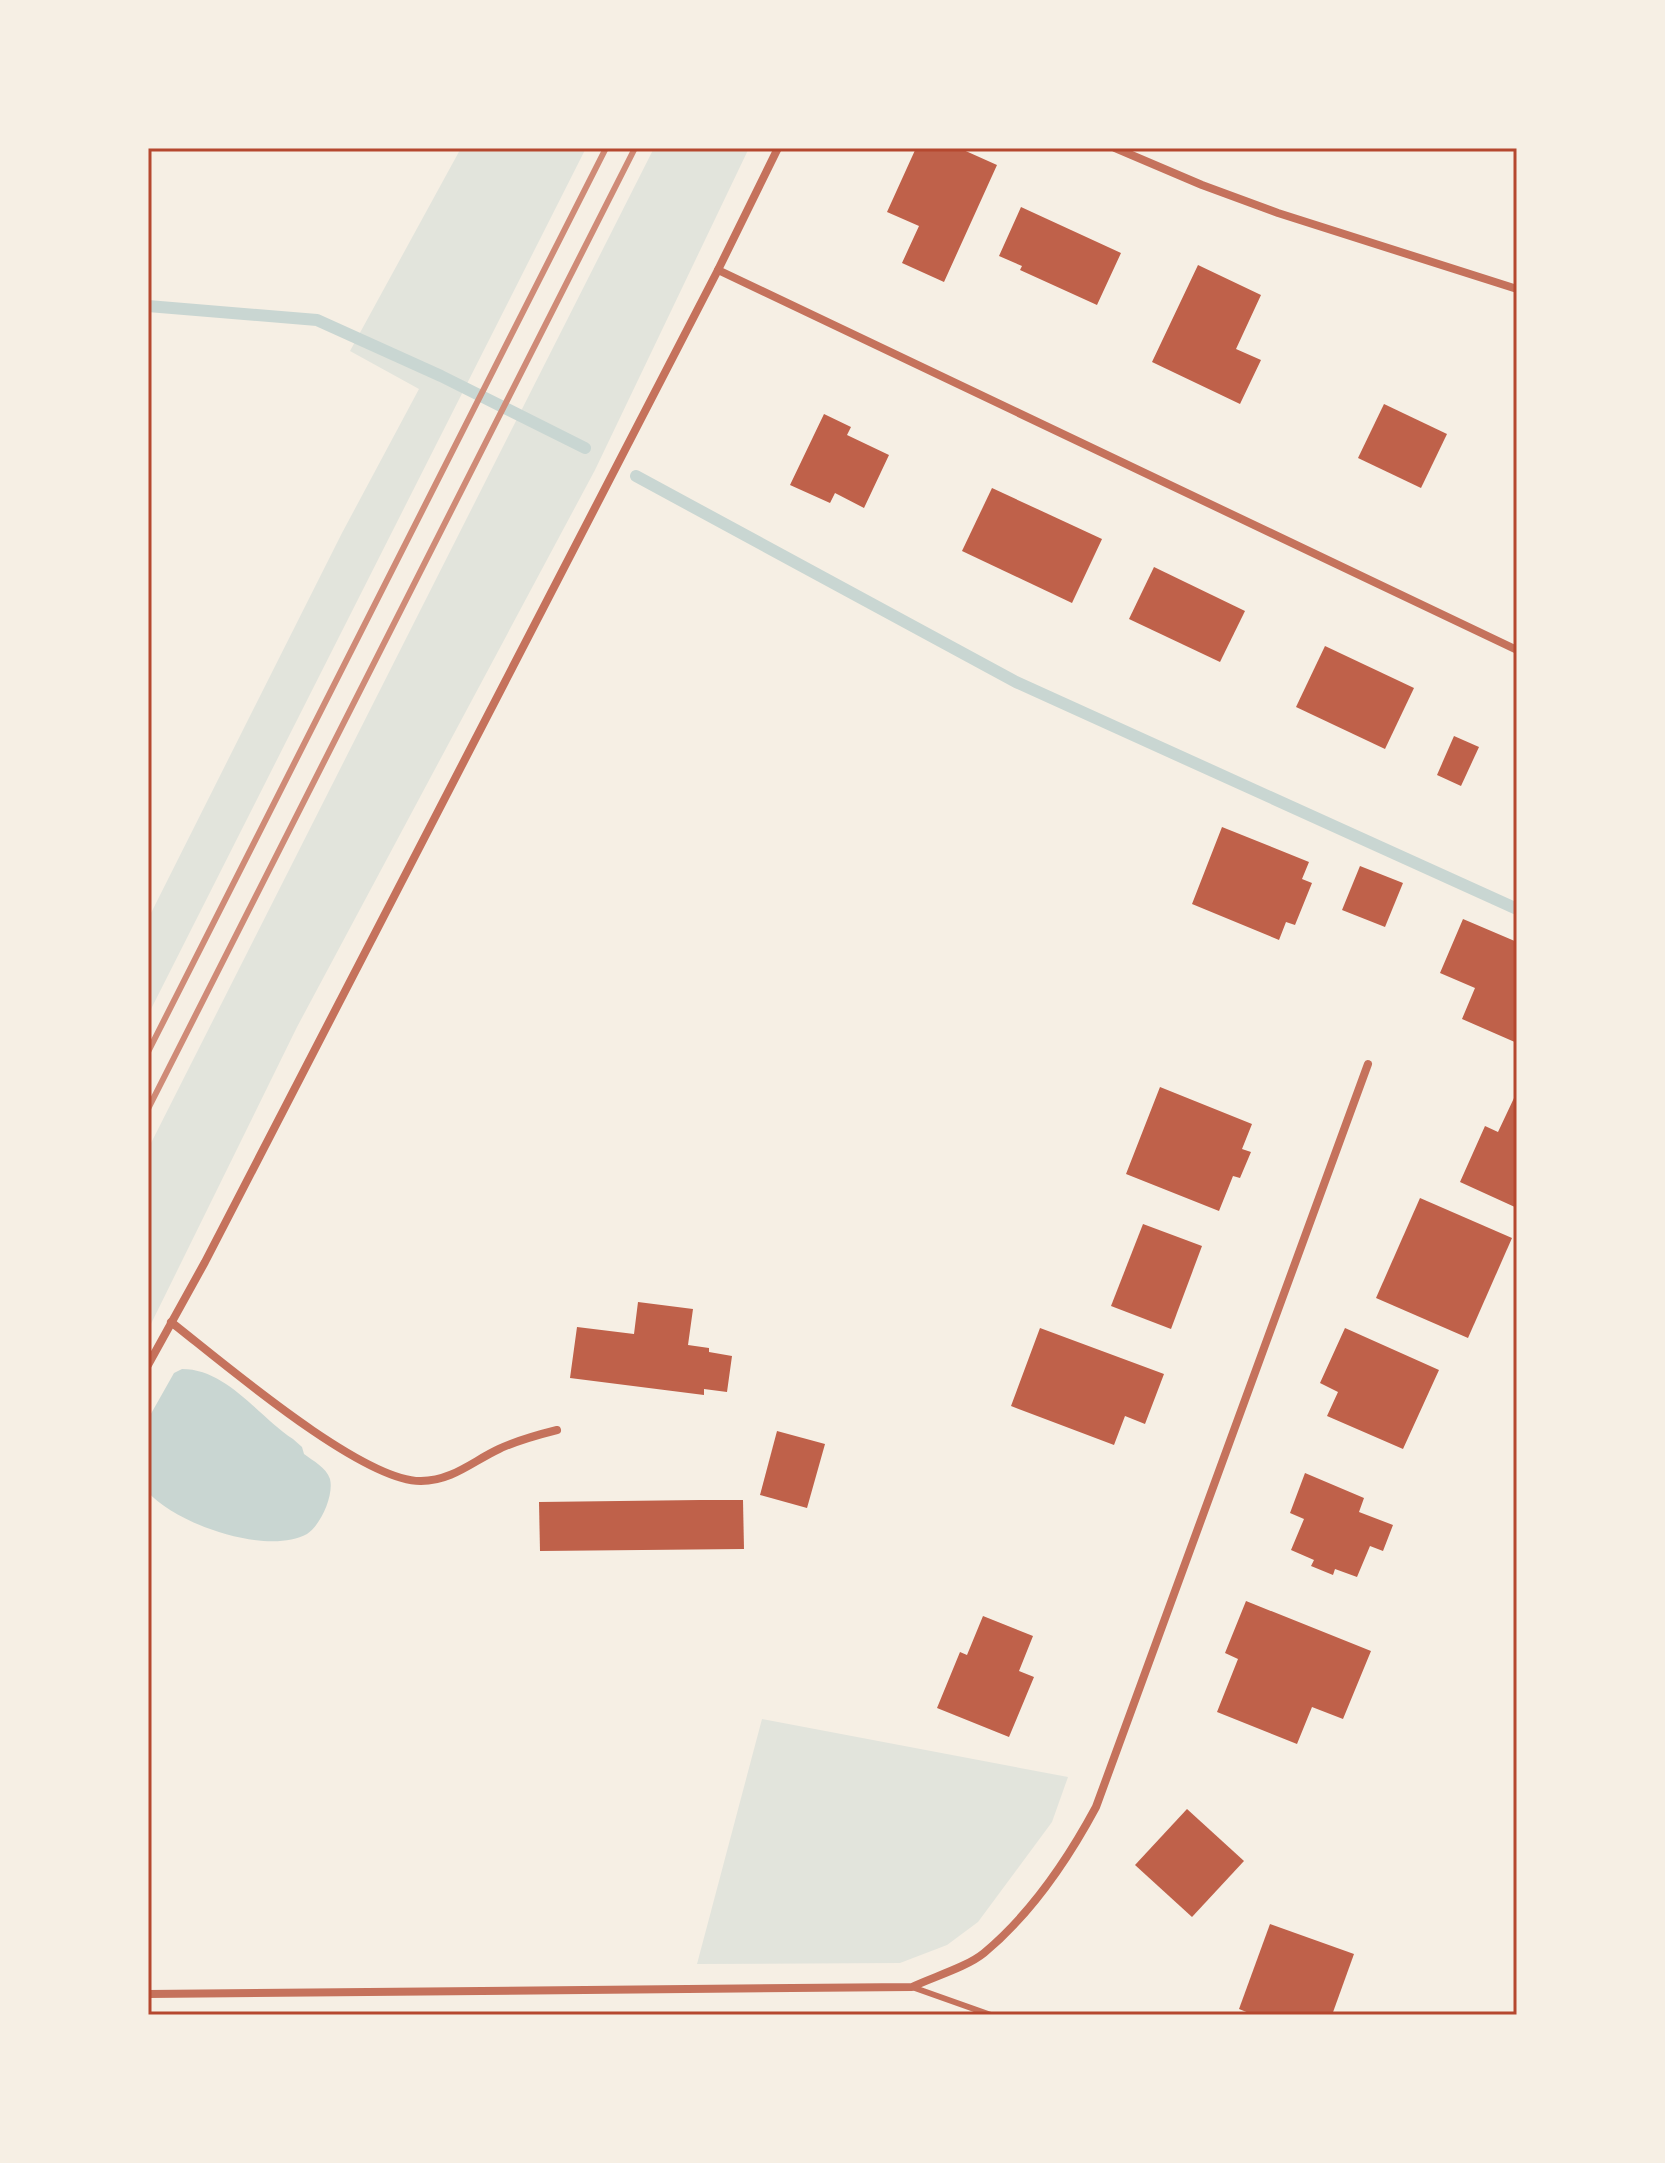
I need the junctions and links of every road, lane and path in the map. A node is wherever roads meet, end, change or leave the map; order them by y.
1 (778, 148) edge
2 (1115, 148) edge
3 (718, 270) junction
4 (1517, 289) edge
5 (1517, 650) edge
6 (1368, 1064) dead end
7 (171, 1322) junction
8 (148, 1365) edge
9 (557, 1430) dead end
10 (912, 1987) junction
11 (148, 1994) edge
12 (991, 2015) edge

1 - 3 street
2 - 4 street
3 - 5 street
3 - 7 street
6 - 10 street
7 - 8 street
7 - 9 street
10 - 11 street
10 - 12 lane

